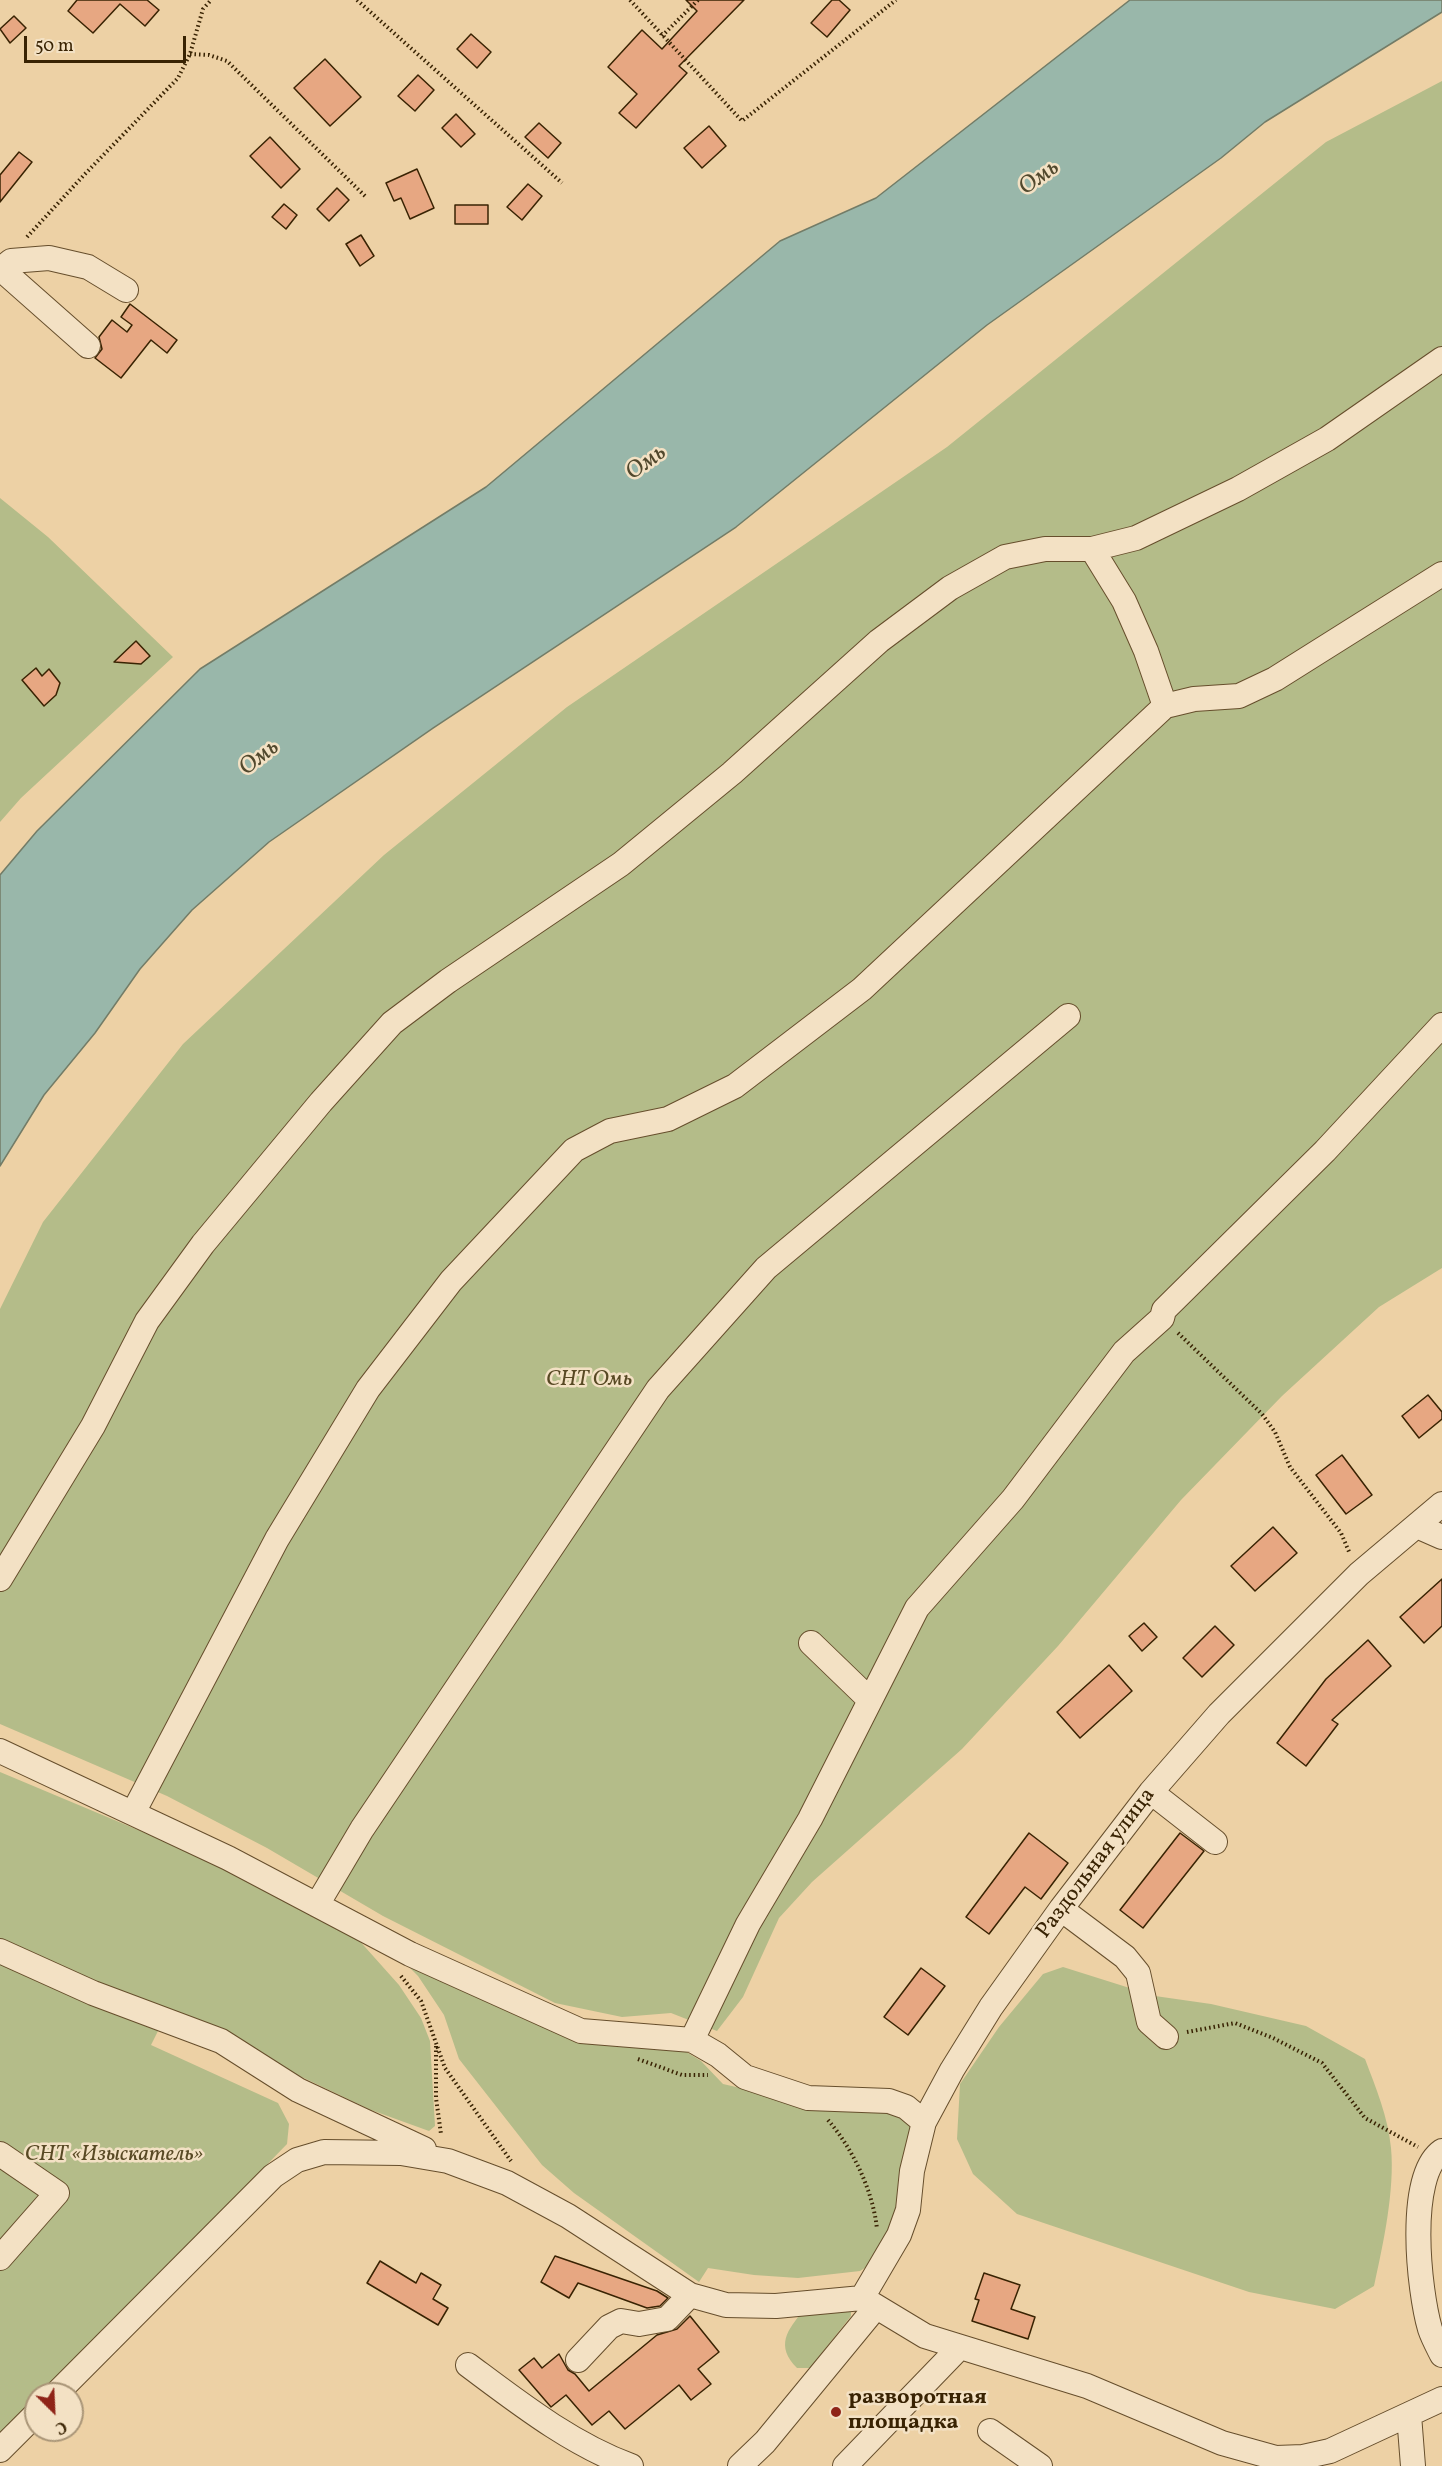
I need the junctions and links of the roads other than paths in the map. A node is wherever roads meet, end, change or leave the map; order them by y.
1 (4, 267) edge
2 (126, 290) dead end
3 (88, 346) dead end
4 (1442, 359) edge
5 (1092, 549) junction
6 (1442, 574) edge
7 (1165, 706) junction
8 (1068, 1016) dead end
9 (1442, 1025) edge
10 (1442, 1504) edge
11 (1417, 1526) junction
12 (1442, 1537) edge
13 (0, 1579) edge
14 (812, 1643) dead end
15 (869, 1699) junction
16 (0, 1751) edge
17 (1150, 1792) junction
18 (133, 1813) junction
19 (1215, 1842) dead end
20 (317, 1905) junction
21 (1062, 1909) junction
22 (0, 1951) edge
23 (1166, 2037) road end
24 (692, 2040) junction
25 (924, 2121) junction
26 (0, 2154) edge
27 (1438, 2154) edge
28 (448, 2161) junction
29 (0, 2258) edge
30 (690, 2295) junction
31 (869, 2302) junction
32 (959, 2348) junction
33 (1442, 2355) edge
34 (578, 2360) dead end
35 (468, 2365) dead end
36 (68, 2382) edge
37 (1442, 2400) edge
38 (1409, 2415) junction
39 (24, 2426) edge
40 (990, 2430) dead end
41 (0, 2450) edge
42 (632, 2466) edge
43 (740, 2466) edge
44 (845, 2466) edge
45 (1040, 2466) edge
46 (1413, 2466) edge

1 - 2 street
1 - 3 street
4 - 5 street
5 - 7 street
5 - 13 street
6 - 7 street
7 - 18 street
8 - 20 street
9 - 15 street
10 - 11 street, Раздольная улица
11 - 12 street
11 - 17 street, Раздольная улица
14 - 15 street
15 - 24 street
16 - 18 street
17 - 19 street
17 - 21 street, Раздольная улица
18 - 20 street
20 - 24 street
21 - 23 street
21 - 25 street, Раздольная улица
22 - 28 street
24 - 25 street
25 - 31 street, Раздольная улица
26 - 29 street
27 - 33 street
28 - 30 street
28 - 36 street
30 - 31 street
30 - 34 street
31 - 32 street
31 - 43 street, Раздольная улица
32 - 38 street
32 - 44 street
35 - 42 street
37 - 38 street
38 - 46 street
39 - 41 street
40 - 45 street

